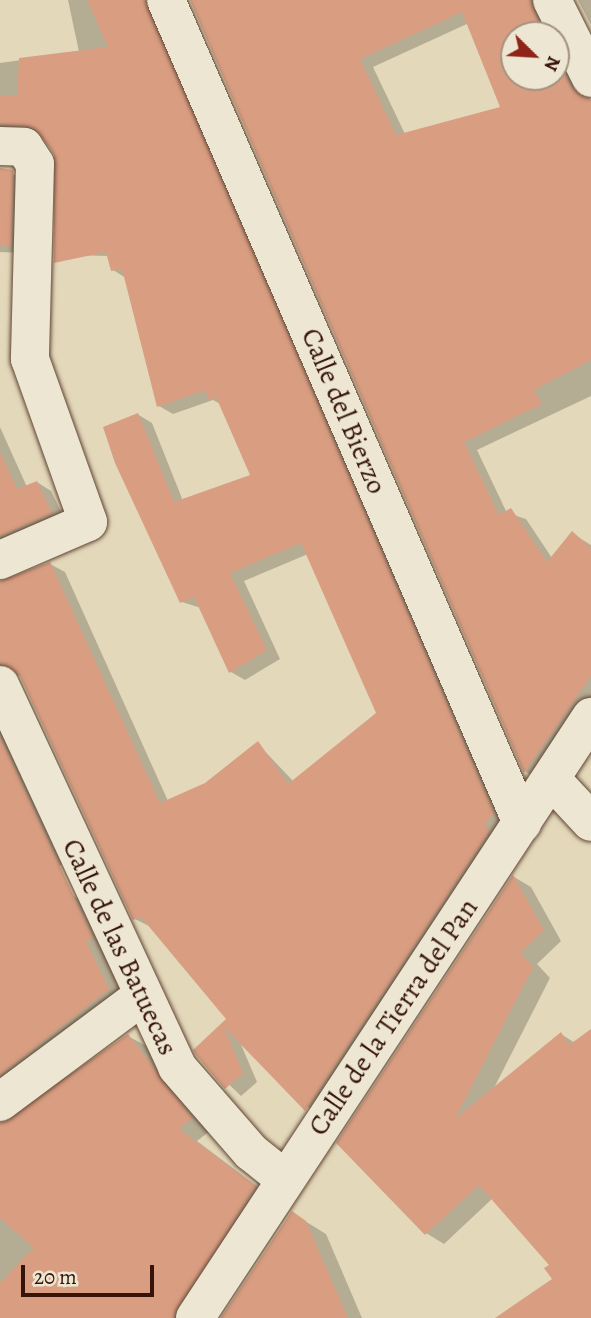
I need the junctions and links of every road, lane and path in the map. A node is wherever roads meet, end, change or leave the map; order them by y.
1 (166, 0) edge
2 (552, 0) edge
3 (591, 78) edge
4 (0, 146) edge
5 (0, 560) edge
6 (0, 685) edge
7 (591, 717) edge
8 (552, 780) junction
9 (591, 822) edge
10 (523, 823) junction
11 (141, 997) junction
12 (0, 1102) edge
13 (285, 1179) junction
14 (195, 1318) edge

1 - 10 street, Calle del Bierzo
2 - 3 street
4 - 5 street
6 - 11 street, Calle de las Batuecas
7 - 8 street, Calle de la Tierra del Pan
8 - 9 street
8 - 10 street, Calle de la Tierra del Pan
10 - 13 street, Calle de la Tierra del Pan
11 - 12 street
11 - 13 street, Calle de las Batuecas
13 - 14 street, Calle de la Tierra del Pan

